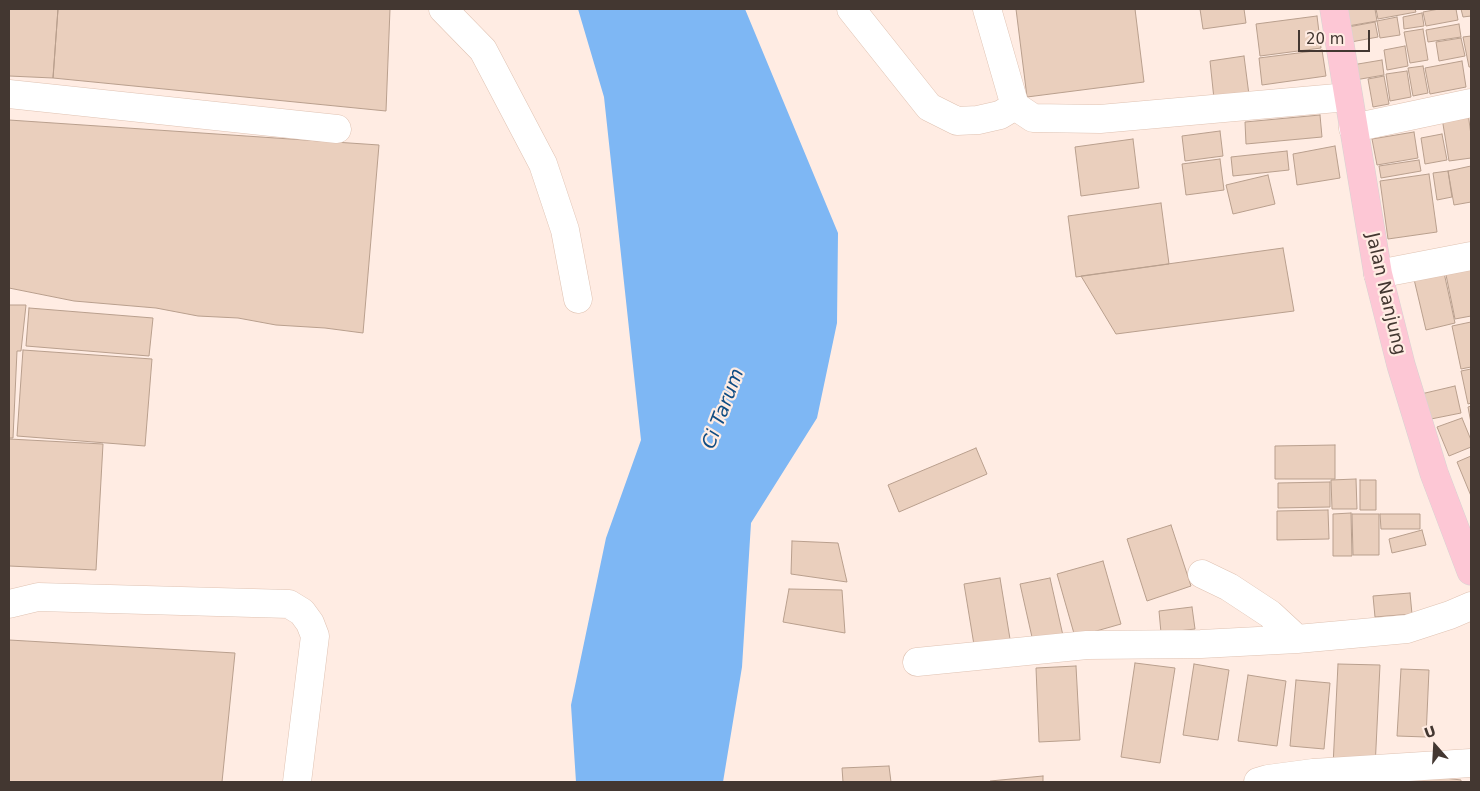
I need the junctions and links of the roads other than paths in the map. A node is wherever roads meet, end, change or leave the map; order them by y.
1 (443, 9) edge
2 (851, 9) edge
3 (986, 9) edge
4 (1334, 9) edge
5 (9, 94) edge
6 (1348, 98) junction
7 (1471, 103) edge
8 (1015, 106) junction
9 (1353, 128) junction
10 (337, 129) dead end
11 (1471, 256) edge
12 (1378, 274) junction
13 (578, 299) dead end
14 (1469, 556) edge
15 (1202, 574) dead end
16 (9, 604) edge
17 (1471, 606) edge
18 (1297, 639) junction
19 (917, 662) dead end
20 (1471, 763) edge
21 (296, 782) edge
22 (1258, 782) edge

1 - 13 street
2 - 8 street
3 - 8 street
4 - 6 main road, Jalan Nanjung
5 - 10 street
6 - 8 street
6 - 9 main road, Jalan Nanjung
7 - 9 street
9 - 12 main road, Jalan Nanjung
11 - 12 street
12 - 14 main road, Jalan Nanjung
15 - 18 street
16 - 21 street
17 - 18 street
18 - 19 street
20 - 22 street

